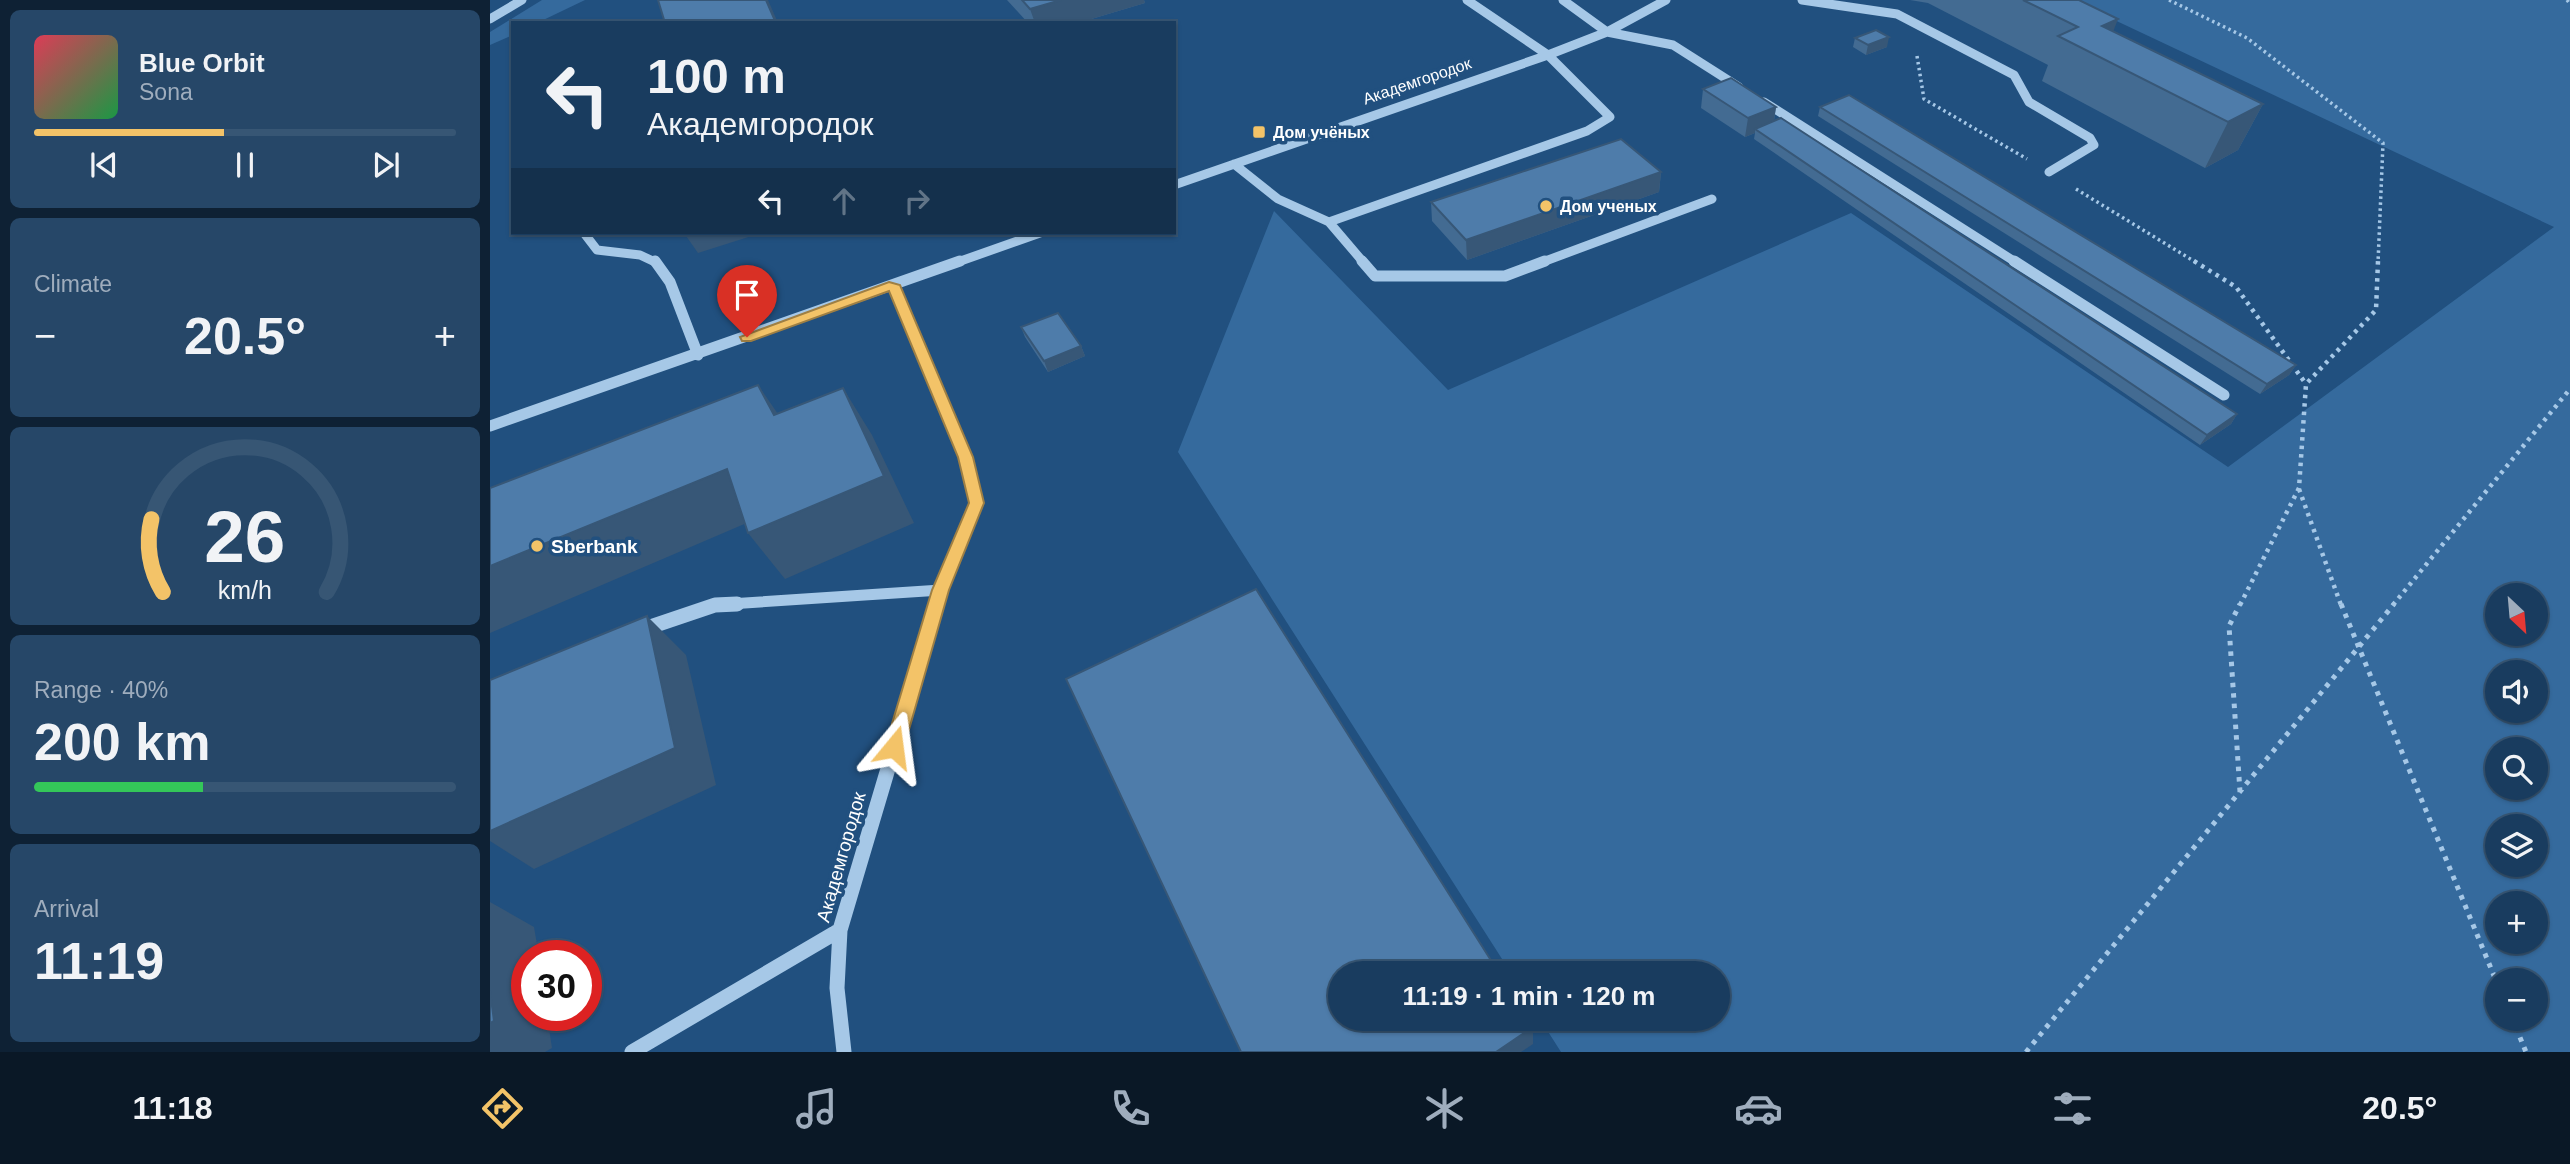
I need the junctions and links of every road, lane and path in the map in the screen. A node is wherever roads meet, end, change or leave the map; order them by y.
1 (522, 0) edge
2 (1467, 0) edge
3 (1563, 0) edge
4 (1666, 0) edge
5 (1802, 0) edge
6 (2169, 0) edge
7 (2567, 0) edge
8 (2570, 4) edge
9 (490, 19) edge
10 (1607, 32) junction
11 (1548, 55) junction
12 (1744, 89) edge
13 (1755, 97) edge
14 (1234, 164) junction
15 (2049, 172) dead end
16 (1176, 184) edge
17 (1712, 200) dead end
18 (1329, 222) junction
19 (585, 235) edge
20 (1034, 235) edge
21 (893, 285) junction
22 (698, 355) junction
23 (2570, 389) edge
24 (2224, 395) dead end
25 (490, 426) edge
26 (2299, 488) junction
27 (941, 590) junction
28 (626, 635) edge
29 (2357, 648) junction
30 (2240, 792) junction
31 (840, 930) junction
32 (2491, 968) edge
33 (2517, 1031) edge
34 (632, 1052) edge
35 (844, 1052) edge
36 (2025, 1052) edge
37 (2526, 1052) edge

1 - 9 street
2 - 11 street
3 - 10 street
4 - 10 street, Академгородок
5 - 15 street
6 - 26 path
7 - 8 path
10 - 11 street, Академгородок
10 - 12 street
11 - 14 street, Академгородок
11 - 18 street
13 - 24 street
14 - 16 street, Академгородок
14 - 18 street
17 - 18 street
19 - 22 street
20 - 21 street
21 - 22 street
21 - 27 street, Академгородок
22 - 25 street
23 - 29 path
26 - 29 path
26 - 30 path
27 - 28 street
27 - 31 street, Академгородок
29 - 30 path
29 - 32 path
30 - 36 path
31 - 34 street
31 - 35 street, Академгородок
33 - 37 path

